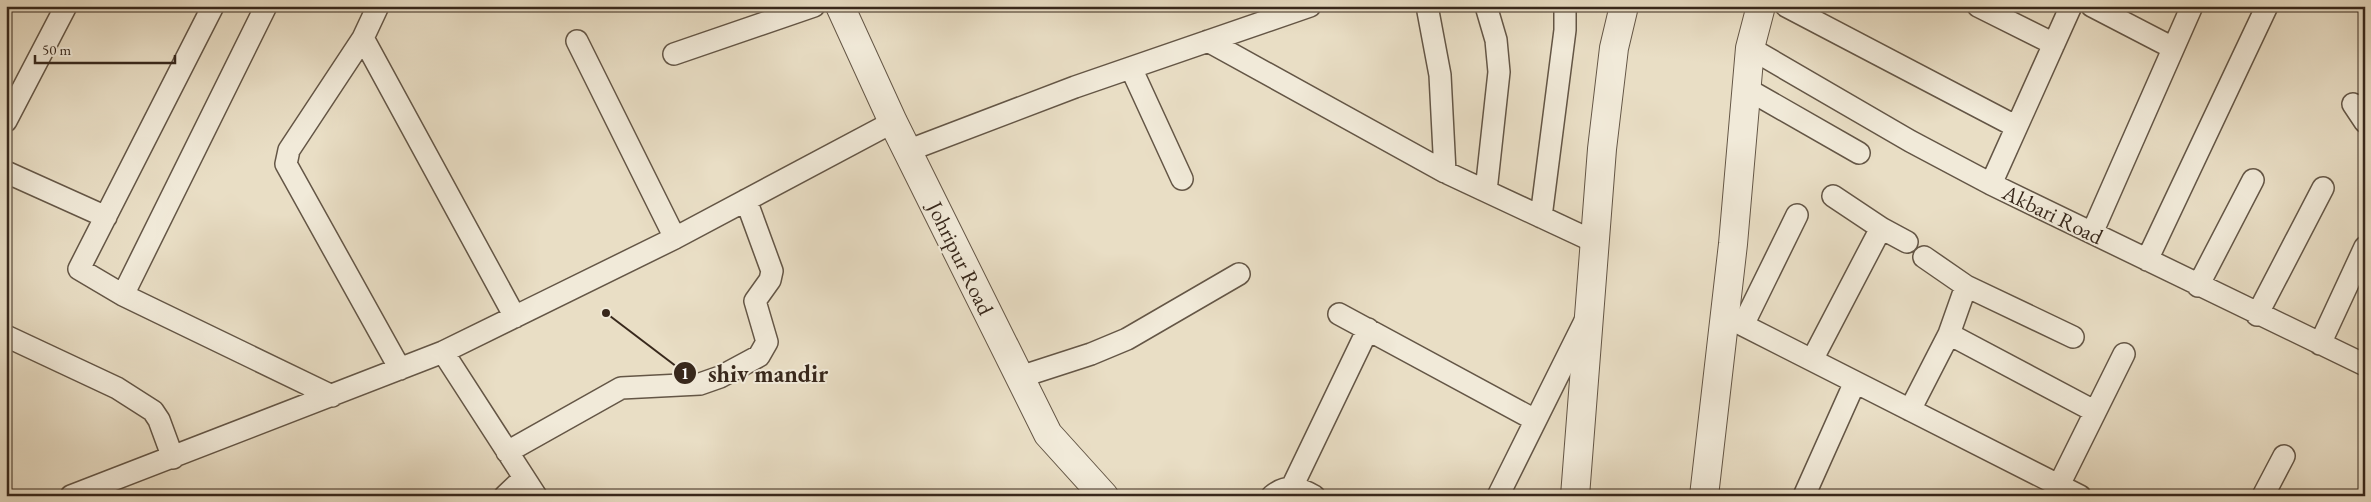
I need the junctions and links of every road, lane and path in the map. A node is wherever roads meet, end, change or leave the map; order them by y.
1 (66, 6) edge
2 (213, 6) edge
3 (266, 6) edge
4 (378, 6) edge
5 (814, 6) edge
6 (840, 6) edge
7 (1310, 6) edge
8 (1427, 6) edge
9 (1486, 6) edge
10 (1565, 6) edge
11 (1624, 6) edge
12 (1761, 6) edge
13 (1786, 6) edge
14 (1978, 6) edge
15 (2071, 6) edge
16 (2092, 6) edge
17 (2192, 6) edge
18 (2267, 6) edge
19 (362, 38) junction
20 (577, 41) dead end
21 (1208, 41) junction
22 (2054, 44) junction
23 (1750, 48) junction
24 (2173, 48) junction
25 (674, 54) dead end
26 (1132, 68) junction
27 (1747, 89) junction
28 (2353, 104) dead end
29 (6, 122) edge
30 (893, 122) junction
31 (2365, 122) edge
32 (2015, 126) junction
33 (908, 151) junction
34 (1859, 153) dead end
35 (6, 172) edge
36 (1445, 172) junction
37 (1182, 178) dead end
38 (2253, 180) dead end
39 (1991, 184) junction
40 (2323, 188) dead end
41 (1486, 191) junction
42 (1833, 196) dead end
43 (746, 200) junction
44 (1797, 215) dead end
45 (106, 217) junction
46 (1541, 217) junction
47 (1881, 228) junction
48 (2092, 233) junction
49 (675, 238) junction
50 (1595, 242) junction
51 (1907, 242) dead end
52 (2365, 247) edge
53 (1924, 257) dead end
54 (2147, 260) junction
55 (1239, 274) dead end
56 (1966, 286) junction
57 (2198, 286) junction
58 (123, 295) junction
59 (1590, 311) junction
60 (1339, 314) dead end
61 (2257, 314) junction
62 (515, 316) junction
63 (1734, 321) junction
64 (1368, 330) junction
65 (1948, 334) junction
66 (6, 336) edge
67 (2073, 337) dead end
68 (2320, 344) junction
69 (444, 352) junction
70 (2124, 354) dead end
71 (1812, 360) junction
72 (2365, 365) edge
73 (400, 369) junction
74 (1020, 378) junction
75 (1855, 382) junction
76 (332, 396) junction
77 (1910, 410) junction
78 (2094, 411) junction
79 (1536, 420) junction
80 (507, 452) junction
81 (2284, 456) dead end
82 (173, 458) junction
83 (524, 478) junction
84 (2059, 485) junction
85 (1292, 486) junction
86 (78, 494) edge
87 (505, 496) edge
88 (536, 496) edge
89 (1104, 496) edge
90 (1272, 496) edge
91 (1314, 496) edge
92 (1498, 496) edge
93 (1575, 496) edge
94 (1704, 496) edge
95 (1804, 496) edge
96 (2080, 496) edge
97 (2263, 496) edge

1 - 29 street
2 - 45 street
3 - 58 street
4 - 19 street
5 - 25 street
6 - 30 street, Johripur Road
7 - 21 street
8 - 36 street
9 - 41 street
10 - 46 street
11 - 50 street
12 - 23 street
13 - 32 street
14 - 22 street
15 - 22 street
16 - 24 street
17 - 24 street
18 - 54 street
19 - 62 street
19 - 73 street
20 - 49 street
21 - 26 street
21 - 36 street
22 - 32 street
23 - 27 street
23 - 39 street, Akbari Road
24 - 48 street
26 - 33 street
26 - 37 street
27 - 34 street
27 - 63 street
28 - 31 street
30 - 33 street, Johripur Road
30 - 43 street
32 - 39 street
33 - 74 street, Johripur Road
35 - 45 street
36 - 41 street
38 - 57 street
39 - 48 street, Akbari Road
40 - 61 street
41 - 46 street
42 - 47 street
43 - 49 street
43 - 80 street
44 - 63 street
45 - 58 street
46 - 50 street
47 - 51 street
47 - 71 street
48 - 54 street, Akbari Road
49 - 62 street
50 - 59 street
52 - 68 street
53 - 56 street
54 - 57 street, Akbari Road
55 - 74 street
56 - 65 street
56 - 67 street
57 - 61 street, Akbari Road
58 - 76 street
59 - 79 street
59 - 93 street
60 - 64 street
61 - 68 street, Akbari Road
62 - 69 street
63 - 71 street
63 - 94 street
64 - 79 street
64 - 85 street
65 - 77 street
65 - 78 street
66 - 82 street
68 - 72 street, Akbari Road
69 - 73 street
69 - 80 street
70 - 78 street
71 - 75 street
73 - 76 street
74 - 89 street, Johripur Road
75 - 77 street
75 - 95 street
76 - 82 street
77 - 84 street
78 - 84 street
79 - 92 street
80 - 83 street
81 - 97 street
82 - 86 street
83 - 87 street
83 - 88 street
84 - 96 street
85 - 90 street
85 - 91 street

